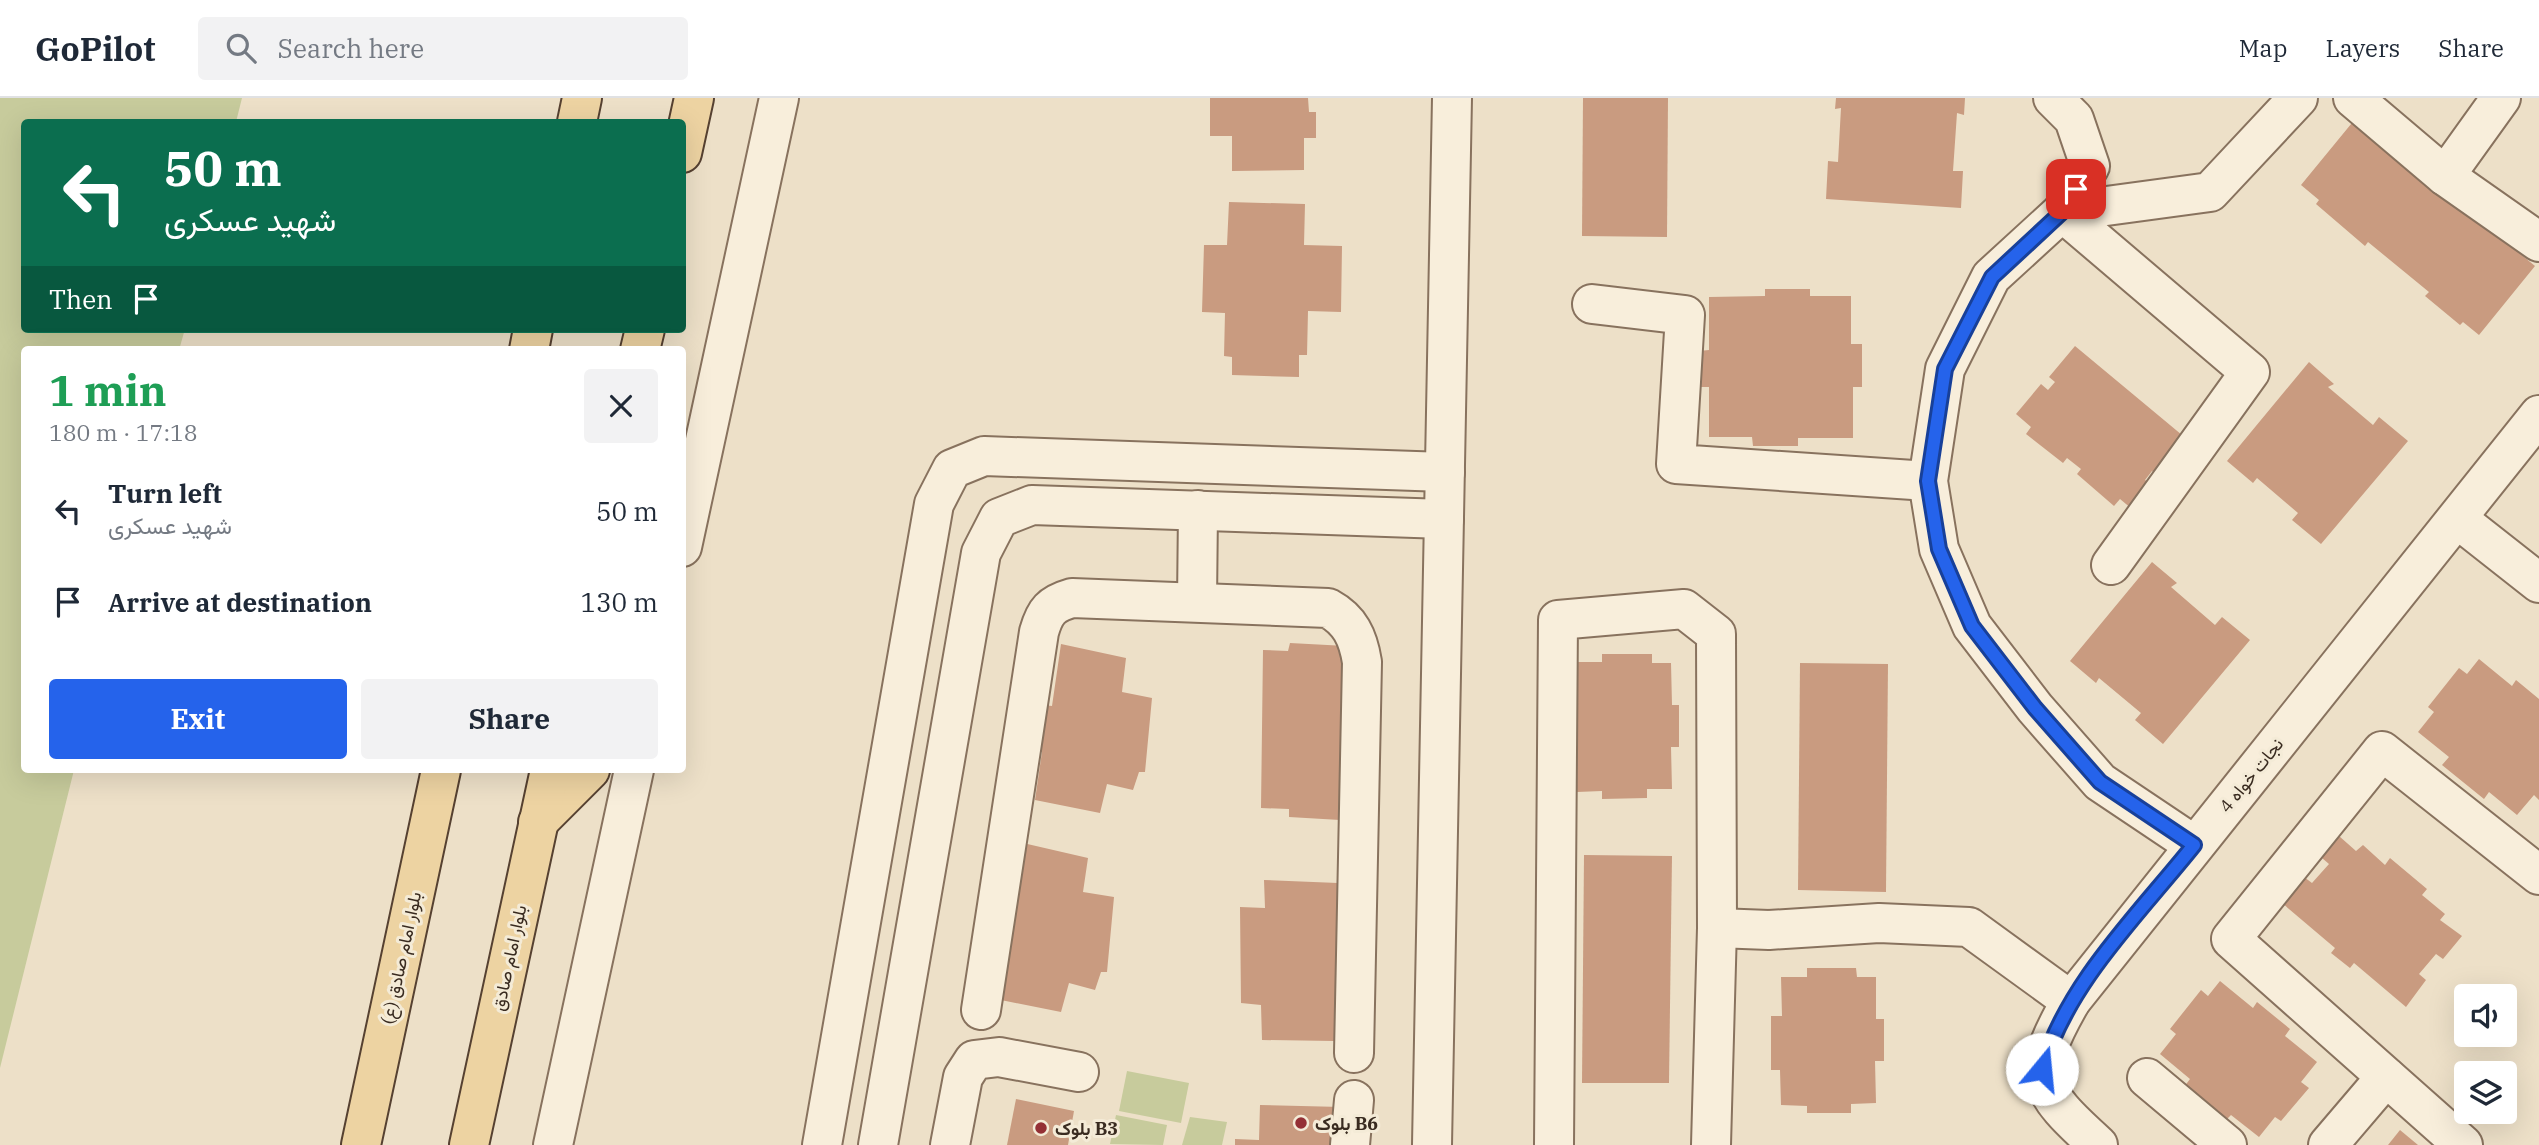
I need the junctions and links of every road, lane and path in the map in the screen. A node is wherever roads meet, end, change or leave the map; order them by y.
1 (582, 98) edge
2 (694, 98) edge
3 (779, 98) edge
4 (1452, 98) edge
5 (2053, 98) edge
6 (2298, 98) edge
7 (2353, 98) edge
8 (2501, 98) edge
9 (578, 119) edge
10 (686, 135) edge
11 (2445, 176) junction
12 (2062, 212) junction
13 (2539, 242) edge
14 (1592, 304) dead end
15 (2539, 415) edge
16 (1445, 472) junction
17 (1928, 481) junction
18 (1198, 510) junction
19 (1444, 519) junction
20 (2459, 520) junction
21 (686, 528) edge
22 (2111, 565) dead end
23 (2539, 583) edge
24 (1196, 602) junction
25 (439, 773) edge
26 (549, 773) edge
27 (587, 773) edge
28 (633, 773) edge
29 (538, 822) junction
30 (2194, 845) junction
31 (2539, 875) edge
32 (1717, 928) junction
33 (2071, 1002) junction
34 (981, 1010) dead end
35 (1354, 1053) dead end
36 (1079, 1072) dead end
37 (2386, 1077) junction
38 (2147, 1078) dead end
39 (1354, 1100) dead end
40 (362, 1145) edge
41 (469, 1145) edge
42 (553, 1145) edge
43 (822, 1145) edge
44 (878, 1145) edge
45 (950, 1145) edge
46 (1350, 1145) edge
47 (1432, 1145) edge
48 (1554, 1145) edge
49 (1711, 1145) edge
50 (2098, 1145) edge
51 (2227, 1145) edge
52 (2328, 1145) edge
53 (2463, 1145) edge

1 - 9 main road
2 - 10 main road
3 - 21 street
4 - 16 street
5 - 12 street
6 - 12 street
7 - 11 street
8 - 11 street
11 - 13 street
12 - 17 street
12 - 22 street
14 - 17 street
15 - 20 street, نجات خواه 4
16 - 19 street
16 - 43 street
17 - 30 street
18 - 19 street
18 - 24 street
18 - 44 street
19 - 47 street
20 - 23 street
20 - 30 street, نجات خواه 4
24 - 34 street
24 - 35 street
25 - 40 main road, بلوار امام صادق (ع)
26 - 29 main road, بلوار امام صادق
27 - 29 main road
28 - 42 street
29 - 41 main road, بلوار امام صادق
30 - 33 street, نجات خواه 4
31 - 37 street
32 - 33 street
32 - 48 street
32 - 49 street
33 - 50 street, نجات خواه 4
36 - 45 street
37 - 52 street
37 - 53 street
38 - 51 street
39 - 46 street

